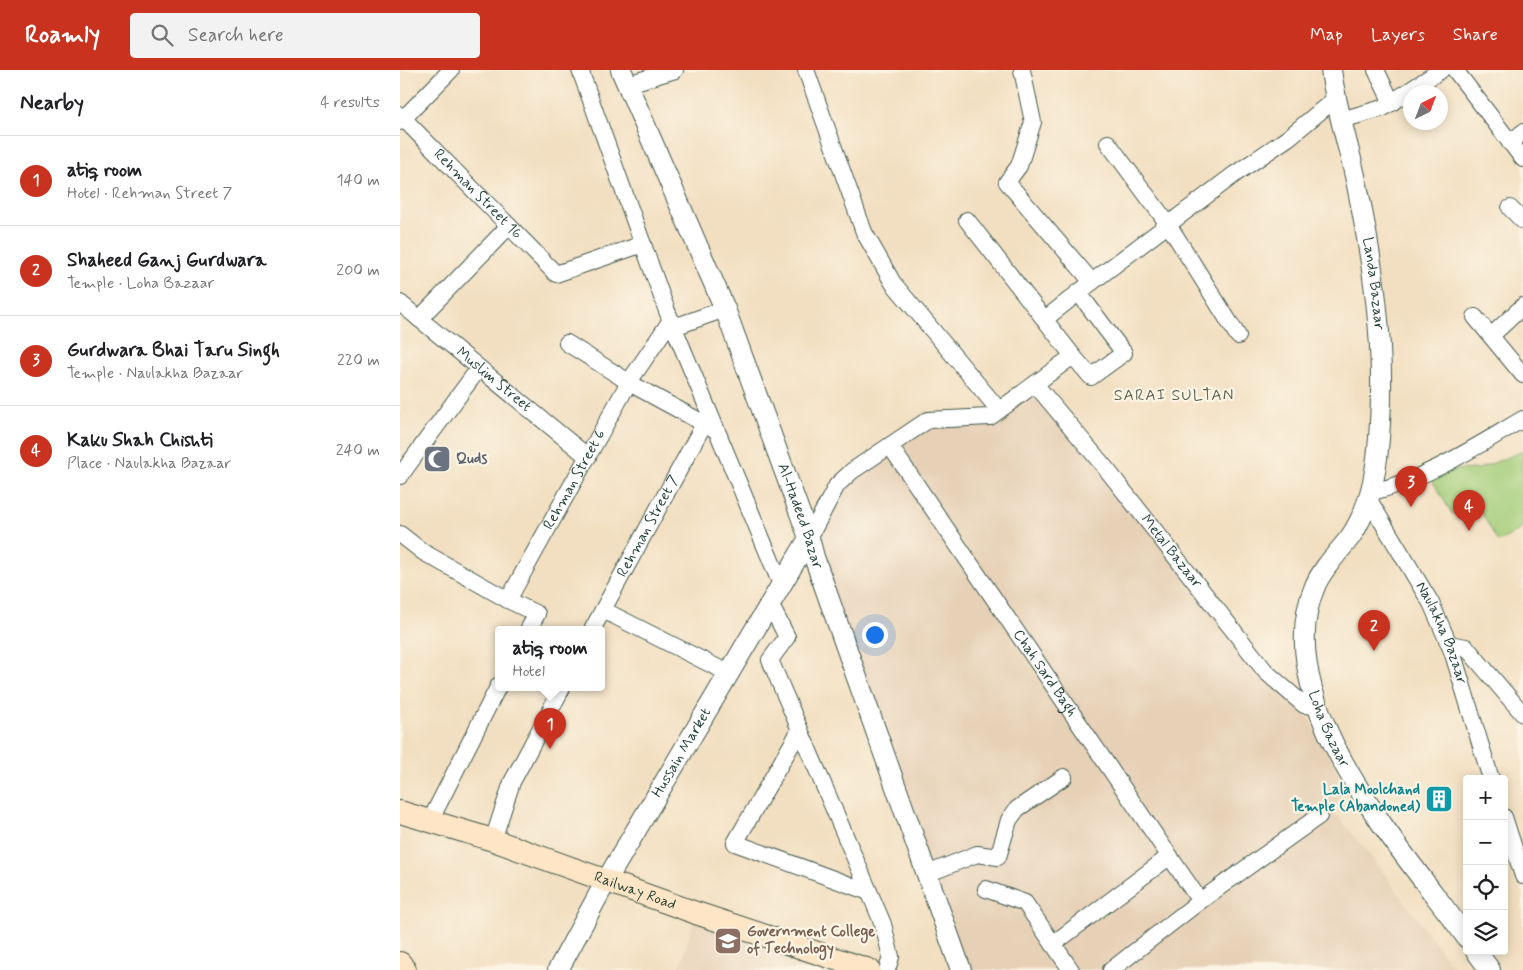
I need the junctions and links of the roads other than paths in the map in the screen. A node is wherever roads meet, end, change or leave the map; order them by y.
1 (451, 70) edge
2 (580, 70) edge
3 (675, 70) edge
4 (806, 70) edge
5 (1022, 70) edge
6 (1331, 70) edge
7 (1376, 70) edge
8 (1441, 70) edge
9 (1455, 70) edge
10 (625, 77) edge
11 (1335, 99) junction
12 (1392, 103) junction
13 (401, 118) edge
14 (1341, 120) junction
15 (1523, 132) edge
16 (1108, 143) dead end
17 (1510, 143) junction
18 (1523, 159) edge
19 (1510, 208) dead end
20 (966, 220) dead end
21 (1523, 221) edge
22 (1168, 224) junction
23 (509, 226) junction
24 (643, 244) junction
25 (1092, 282) junction
26 (1078, 292) junction
27 (400, 303) edge
28 (1523, 306) edge
29 (725, 308) junction
30 (1475, 317) dead end
31 (419, 319) junction
32 (1045, 319) junction
33 (672, 324) junction
34 (1238, 336) dead end
35 (1491, 336) junction
36 (567, 343) dead end
37 (1073, 356) junction
38 (478, 368) junction
39 (1523, 375) edge
40 (629, 382) junction
41 (1035, 384) junction
42 (999, 410) junction
43 (1523, 419) edge
44 (711, 428) junction
45 (890, 446) junction
46 (588, 458) junction
47 (400, 476) edge
48 (1370, 496) junction
49 (400, 534) edge
50 (809, 538) junction
51 (782, 587) junction
52 (508, 600) junction
53 (770, 606) junction
54 (603, 610) junction
55 (530, 626) edge
56 (594, 626) edge
57 (1449, 644) junction
58 (730, 674) junction
59 (496, 691) edge
60 (560, 691) edge
61 (1316, 706) junction
62 (1523, 714) edge
63 (800, 730) junction
64 (1490, 775) edge
65 (1064, 777) dead end
66 (400, 812) edge
67 (1319, 816) dead end
68 (1505, 820) edge
69 (430, 821) junction
70 (493, 840) junction
71 (1170, 856) junction
72 (927, 874) junction
73 (1523, 876) edge
74 (606, 881) junction
75 (986, 889) dead end
76 (870, 892) junction
77 (1200, 901) junction
78 (1463, 932) edge
79 (1053, 944) junction
80 (1479, 955) edge
81 (400, 963) edge
82 (405, 970) edge
83 (558, 970) edge
84 (868, 970) edge
85 (887, 970) edge
86 (962, 970) edge
87 (1071, 970) edge
88 (1111, 970) edge
89 (1490, 970) edge

1 - 13 street
2 - 24 street
3 - 10 street
4 - 42 street
5 - 25 street
6 - 11 street, Landa Bazaar
7 - 12 street
8 - 12 street
9 - 17 street
10 - 29 street, Al-Hadeed Bazar
11 - 14 street, Landa Bazaar
11 - 22 street
12 - 14 street
13 - 23 street, Rehman Street 16
14 - 48 street, Landa Bazaar
15 - 17 street
16 - 22 street
17 - 18 street
19 - 21 street
20 - 32 street
22 - 25 street
22 - 34 street
23 - 24 street, Rehman Street 16
23 - 31 street
24 - 33 street
25 - 26 street
26 - 32 street
26 - 37 street
27 - 31 street, Muslim Street
28 - 35 street
29 - 33 street
29 - 50 street, Al-Hadeed Bazar
30 - 35 street
31 - 38 street, Muslim Street
32 - 37 street
33 - 40 street, Rehman Street 6
33 - 44 street
35 - 39 street
36 - 40 street
37 - 41 street
38 - 46 street, Muslim Street
38 - 47 street
40 - 44 street
40 - 46 street, Rehman Street 6
41 - 42 street
41 - 61 street, Metal Bazaar
42 - 45 street
43 - 48 street
44 - 51 street
44 - 54 street, Rehman Street 7
45 - 50 street
45 - 71 street, Chah Sard Bagh
46 - 52 street, Rehman Street 6
48 - 57 street, Naulakha Bazaar
48 - 61 street, Loha Bazaar
49 - 52 street
50 - 51 street, Hussain Market
50 - 72 street, Al-Hadeed Bazar
51 - 53 street, Hussain Market
52 - 55 street
53 - 58 street, Hussain Market
53 - 63 street
54 - 56 street, Rehman Street 7
54 - 58 street
57 - 62 street
57 - 64 street, Naulakha Bazaar
58 - 74 street, Hussain Market
59 - 69 street
60 - 70 street
61 - 78 street, Loha Bazaar
63 - 76 street
63 - 76 street
65 - 72 street
66 - 69 main road, Railway Road
67 - 77 street
68 - 73 street
69 - 70 main road, Railway Road
70 - 74 main road, Railway Road
71 - 77 street, Chah Sard Bagh
71 - 79 street
72 - 86 street, Al-Hadeed Bazar
74 - 83 street, Hussain Market
74 - 84 main road, Railway Road
75 - 79 street
76 - 85 street
77 - 88 street
79 - 87 street
80 - 89 street
81 - 82 main road

